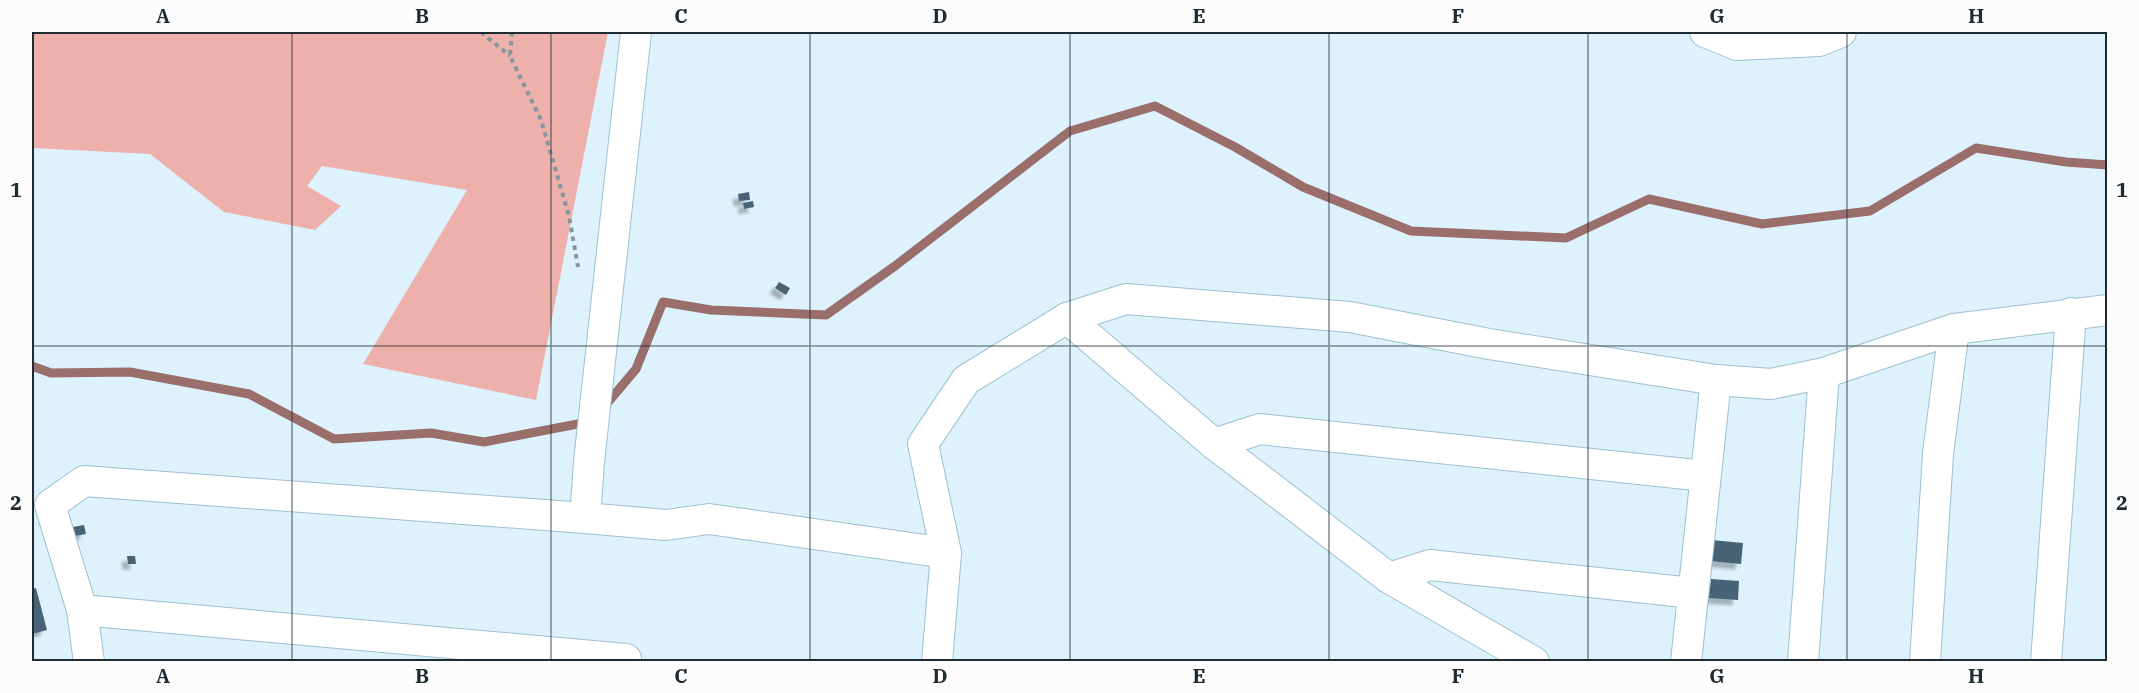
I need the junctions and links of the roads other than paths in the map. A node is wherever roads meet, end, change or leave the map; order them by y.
1 (636, 32) edge
2 (1705, 32) edge
3 (1841, 32) edge
4 (2108, 310) edge
5 (2071, 313) junction
6 (1067, 318) junction
7 (1954, 329) junction
8 (1824, 373) junction
9 (1716, 380) junction
10 (1214, 444) junction
11 (1705, 476) junction
12 (585, 518) junction
13 (946, 553) junction
14 (1389, 578) junction
15 (1693, 593) junction
16 (82, 610) junction
17 (626, 659) dead end
18 (89, 662) edge
19 (937, 662) edge
20 (1534, 662) edge
21 (1686, 662) edge
22 (1803, 662) edge
23 (1925, 662) edge
24 (2046, 662) edge

1 - 12 street
2 - 3 street
4 - 5 street
5 - 7 street
5 - 24 street
6 - 9 street
6 - 10 street
6 - 13 street
7 - 8 street
7 - 23 street
8 - 9 street
8 - 22 street
9 - 11 street
10 - 11 street
10 - 14 street
11 - 15 street
12 - 13 street
12 - 16 street
13 - 19 street
14 - 15 street
14 - 20 street
15 - 21 street
16 - 17 street
16 - 18 street

